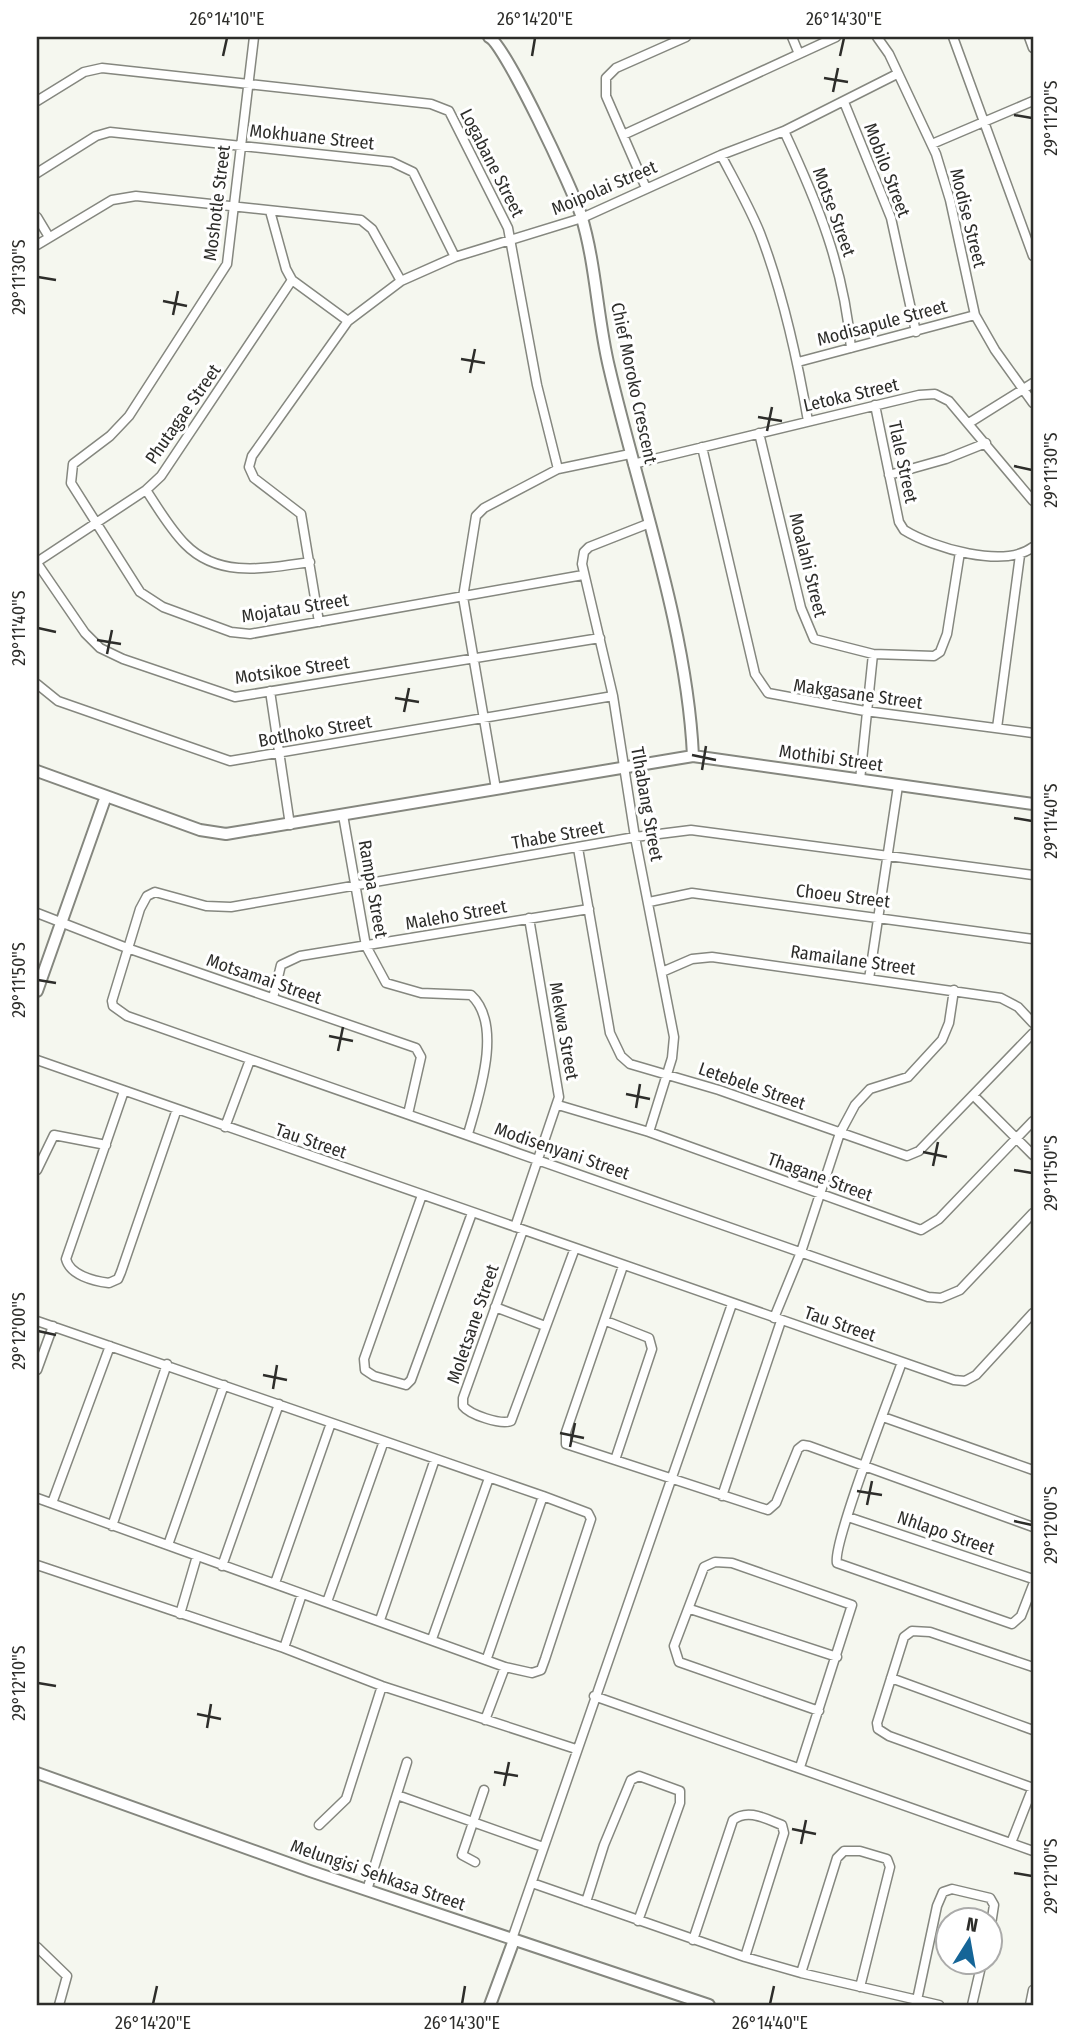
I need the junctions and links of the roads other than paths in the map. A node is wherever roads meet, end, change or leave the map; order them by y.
1 (254, 37) edge
2 (686, 37) edge
3 (792, 37) edge
4 (836, 37) edge
5 (877, 37) edge
6 (953, 37) edge
7 (1029, 37) edge
8 (494, 38) edge
9 (1033, 48) edge
10 (799, 54) junction
11 (897, 74) junction
12 (248, 84) junction
13 (37, 101) edge
14 (1033, 101) edge
15 (844, 103) junction
16 (985, 121) junction
17 (784, 131) junction
18 (623, 135) junction
19 (932, 144) junction
20 (241, 145) junction
21 (721, 155) junction
22 (37, 173) edge
23 (646, 188) junction
24 (235, 208) junction
25 (270, 211) junction
26 (37, 217) edge
27 (582, 218) junction
28 (49, 237) junction
29 (510, 241) junction
30 (37, 245) edge
31 (456, 257) junction
32 (1033, 257) edge
33 (292, 280) junction
34 (401, 281) junction
35 (975, 315) junction
36 (348, 321) junction
37 (916, 332) junction
38 (852, 348) junction
39 (798, 362) junction
40 (1033, 383) edge
41 (1022, 390) junction
42 (1033, 403) edge
43 (875, 405) junction
44 (808, 421) junction
45 (968, 423) junction
46 (759, 433) junction
47 (986, 443) junction
48 (702, 447) junction
49 (632, 459) junction
50 (558, 469) junction
51 (889, 475) junction
52 (146, 490) junction
53 (1033, 501) edge
54 (94, 523) junction
55 (650, 523) junction
56 (1033, 547) edge
57 (960, 552) junction
58 (1020, 555) junction
59 (310, 562) junction
60 (37, 563) edge
61 (583, 575) junction
62 (463, 597) junction
63 (319, 622) junction
64 (600, 638) junction
65 (873, 654) junction
66 (475, 658) junction
67 (37, 684) edge
68 (270, 691) junction
69 (613, 696) junction
70 (865, 712) junction
71 (485, 716) junction
72 (997, 728) junction
73 (1033, 733) edge
74 (279, 753) junction
75 (693, 756) junction
76 (624, 767) junction
77 (37, 771) edge
78 (860, 780) junction
79 (898, 786) junction
80 (496, 789) junction
81 (106, 796) junction
82 (1033, 804) edge
83 (343, 816) junction
84 (290, 825) junction
85 (635, 836) junction
86 (578, 848) junction
87 (887, 856) junction
88 (1033, 875) edge
89 (357, 884) junction
90 (649, 902) junction
91 (589, 909) junction
92 (37, 913) edge
93 (880, 916) junction
94 (529, 918) junction
95 (61, 922) junction
96 (1033, 939) edge
97 (366, 946) junction
98 (127, 948) junction
99 (662, 972) junction
100 (869, 979) junction
101 (954, 989) junction
102 (37, 991) edge
103 (273, 998) junction
104 (1033, 1023) edge
105 (1033, 1033) edge
106 (37, 1060) edge
107 (250, 1060) junction
108 (667, 1074) junction
109 (124, 1091) junction
110 (973, 1095) junction
111 (558, 1105) junction
112 (177, 1109) junction
113 (408, 1114) junction
114 (1033, 1121) edge
115 (225, 1127) junction
116 (649, 1132) junction
117 (840, 1133) junction
118 (468, 1134) junction
119 (1016, 1139) junction
120 (106, 1145) junction
121 (1033, 1155) edge
122 (540, 1160) junction
123 (37, 1170) edge
124 (820, 1194) junction
125 (422, 1195) junction
126 (472, 1213) junction
127 (1033, 1213) edge
128 (519, 1228) junction
129 (575, 1248) junction
130 (801, 1252) junction
131 (623, 1266) junction
132 (732, 1304) junction
133 (495, 1307) junction
134 (1033, 1313) edge
135 (778, 1320) junction
136 (37, 1321) edge
137 (606, 1321) junction
138 (53, 1326) junction
139 (545, 1326) junction
140 (110, 1346) junction
141 (902, 1362) junction
142 (167, 1364) junction
143 (37, 1370) edge
144 (224, 1385) junction
145 (278, 1404) junction
146 (883, 1418) junction
147 (331, 1423) junction
148 (384, 1441) junction
149 (435, 1458) junction
150 (615, 1460) junction
151 (864, 1467) junction
152 (1033, 1470) edge
153 (489, 1478) junction
154 (671, 1478) junction
155 (543, 1496) junction
156 (722, 1496) junction
157 (37, 1498) edge
158 (52, 1503) junction
159 (848, 1517) junction
160 (112, 1526) junction
161 (1033, 1527) edge
162 (168, 1545) junction
163 (197, 1556) junction
164 (37, 1565) edge
165 (222, 1566) junction
166 (1033, 1578) edge
167 (275, 1583) junction
168 (1033, 1585) edge
169 (302, 1594) junction
170 (327, 1602) junction
171 (690, 1609) junction
172 (180, 1614) junction
173 (380, 1620) junction
174 (432, 1639) junction
175 (284, 1648) junction
176 (837, 1657) junction
177 (487, 1658) junction
178 (505, 1667) junction
179 (1033, 1667) edge
180 (891, 1678) junction
181 (383, 1686) junction
182 (594, 1696) junction
183 (819, 1711) junction
184 (485, 1720) junction
185 (1033, 1730) edge
186 (576, 1749) junction
187 (407, 1762) dead end
188 (800, 1767) junction
189 (37, 1773) edge
190 (1033, 1787) edge
191 (484, 1790) dead end
192 (397, 1794) junction
193 (473, 1821) junction
194 (319, 1825) dead end
195 (1011, 1843) junction
196 (543, 1847) junction
197 (1033, 1851) edge
198 (475, 1862) dead end
199 (532, 1883) junction
200 (367, 1890) junction
201 (586, 1902) junction
202 (937, 1906) edge
203 (993, 1906) edge
204 (934, 1920) edge
205 (638, 1921) junction
206 (513, 1940) junction
207 (693, 1940) junction
208 (37, 1947) edge
209 (745, 1956) junction
210 (801, 1973) junction
211 (979, 1976) edge
212 (860, 1987) junction
213 (1033, 1990) edge
214 (917, 2000) junction
215 (59, 2005) edge
216 (490, 2005) edge
217 (709, 2005) edge
218 (939, 2005) edge
219 (972, 2005) edge
220 (1030, 2005) edge

1 - 12 street, Moshotle Street
2 - 18 street
3 - 10 street
4 - 10 street
5 - 11 street, Modise Street
6 - 16 street
7 - 9 street
8 - 27 street, Chief Moroko Crescent
10 - 18 street
11 - 15 street, Moipolai Street
11 - 19 street, Modise Street
12 - 13 street, Logabane Street
12 - 20 street, Moshotle Street
12 - 29 street, Logabane Street
14 - 16 street
15 - 17 street, Moipolai Street
15 - 37 street, Mobilo Street
16 - 19 street
16 - 32 street
17 - 21 street, Moipolai Street
17 - 38 street, Motse Street
18 - 23 street
19 - 35 street, Modise Street
20 - 22 street, Mokhuane Street
20 - 24 street, Moshotle Street
20 - 31 street, Mokhuane Street
21 - 23 street, Moipolai Street
21 - 39 street
23 - 27 street, Moipolai Street
24 - 25 street
24 - 28 street
24 - 54 street, Moshotle Street
25 - 33 street
25 - 34 street
26 - 28 street
27 - 29 street, Moipolai Street
27 - 49 street, Chief Moroko Crescent
28 - 30 street
29 - 31 street, Moipolai Street
29 - 50 street, Logabane Street
31 - 34 street, Moipolai Street
33 - 36 street
33 - 52 street, Phutagae Street
34 - 36 street, Moipolai Street
35 - 37 street, Modisapule Street
35 - 41 street, Modise Street
36 - 59 street, Moipolai Street
37 - 38 street, Modisapule Street
38 - 39 street, Modisapule Street
39 - 44 street
40 - 41 street
41 - 42 street, Modise Street
41 - 45 street
43 - 44 street, Letoka Street
43 - 45 street, Letoka Street
43 - 51 street, Tlale Street
44 - 46 street, Letoka Street
45 - 47 street, Letoka Street
46 - 48 street, Letoka Street
46 - 65 street, Moalahi Street
47 - 51 street
47 - 53 street, Letoka Street
48 - 49 street, Letoka Street
48 - 70 street, Makgasane Street
49 - 50 street, Letoka Street
49 - 55 street, Chief Moroko Crescent
50 - 62 street
51 - 57 street, Tlale Street
52 - 54 street, Phutagae Street
52 - 59 street
54 - 60 street, Phutagae Street
54 - 63 street, Mojatau Street
55 - 61 street
55 - 75 street, Chief Moroko Crescent
56 - 58 street
57 - 58 street, Tlale Street
57 - 65 street, Moalahi Street
58 - 72 street
59 - 63 street, Moipolai Street
60 - 68 street, Motsikoe Street
61 - 62 street, Mojatau Street
61 - 64 street, Tlhabang Street
62 - 63 street, Mojatau Street
62 - 66 street
64 - 66 street, Motsikoe Street
64 - 69 street, Tlhabang Street
65 - 70 street
66 - 68 street, Motsikoe Street
66 - 71 street
67 - 74 street, Botlhoko Street
68 - 74 street
69 - 71 street, Botlhoko Street
69 - 76 street, Tlhabang Street
70 - 72 street, Makgasane Street
70 - 78 street
71 - 74 street, Botlhoko Street
71 - 80 street
72 - 73 street, Makgasane Street
74 - 84 street
75 - 76 street, Mothibi Street
75 - 78 street, Mothibi Street
76 - 80 street
76 - 85 street, Tlhabang Street
77 - 81 street
78 - 79 street, Mothibi Street
79 - 82 street, Mothibi Street
79 - 87 street
80 - 83 street
81 - 84 street
81 - 95 street
83 - 84 street
83 - 89 street, Rampa Street
85 - 86 street, Thabe Street
85 - 87 street, Thabe Street
85 - 90 street, Tlhabang Street
86 - 89 street, Thabe Street
86 - 91 street, Letebele Street
87 - 88 street, Thabe Street
87 - 93 street
89 - 97 street, Rampa Street
89 - 98 street, Thabe Street
90 - 93 street, Choeu Street
90 - 99 street, Tlhabang Street
91 - 94 street, Maleho Street
91 - 108 street, Letebele Street
92 - 95 street, Motsamai Street
93 - 96 street, Choeu Street
93 - 100 street
94 - 97 street, Maleho Street
94 - 111 street, Mekwa Street
95 - 98 street, Motsamai Street
95 - 102 street
97 - 103 street, Maleho Street
97 - 118 street, Rampa Street
98 - 103 street, Motsamai Street
98 - 107 street, Modisenyani Street
99 - 100 street, Ramailane Street
99 - 108 street, Tlhabang Street
100 - 101 street, Ramailane Street
101 - 104 street, Ramailane Street
101 - 117 street
103 - 113 street, Motsamai Street
105 - 110 street, Letebele Street
106 - 109 street, Tau Street
107 - 113 street, Modisenyani Street
107 - 115 street
108 - 116 street, Tlhabang Street
108 - 117 street, Letebele Street
109 - 112 street, Tau Street
109 - 120 street
110 - 117 street, Letebele Street
110 - 119 street
111 - 116 street, Thagane Street
111 - 122 street, Mekwa Street
112 - 115 street, Tau Street
112 - 120 street
113 - 118 street, Modisenyani Street
114 - 119 street, Thagane Street
115 - 125 street, Tau Street
116 - 124 street, Thagane Street
117 - 124 street
118 - 122 street, Modisenyani Street
119 - 121 street
119 - 124 street, Thagane Street
120 - 123 street
122 - 128 street, Mekwa Street
122 - 130 street, Modisenyani Street
124 - 130 street
125 - 126 street, Tau Street
125 - 126 street
126 - 128 street, Tau Street
127 - 130 street, Modisenyani Street
128 - 129 street, Tau Street
128 - 133 street, Moletsane Street
129 - 131 street, Tau Street
129 - 139 street
130 - 135 street
131 - 132 street, Tau Street
131 - 137 street
132 - 135 street, Tau Street
132 - 154 street
133 - 139 street
133 - 139 street, Moletsane Street
134 - 141 street, Tau Street
135 - 141 street, Tau Street
135 - 156 street
136 - 138 street
137 - 150 street
137 - 150 street
138 - 140 street
138 - 143 street
140 - 142 street
140 - 158 street
141 - 146 street
142 - 144 street
142 - 160 street
144 - 145 street
144 - 162 street
145 - 147 street
145 - 165 street
146 - 151 street
146 - 152 street
147 - 148 street
147 - 167 street
148 - 149 street
148 - 170 street
149 - 153 street
149 - 173 street
150 - 154 street
151 - 156 street
151 - 159 street
151 - 161 street
153 - 155 street
153 - 174 street
154 - 156 street
154 - 182 street
155 - 177 street
155 - 178 street
157 - 158 street
158 - 160 street
159 - 166 street, Nhlapo Street
159 - 168 street
160 - 162 street
162 - 163 street
163 - 165 street
163 - 172 street
164 - 172 street
165 - 167 street
167 - 169 street
169 - 170 street
169 - 175 street
170 - 173 street
171 - 176 street
171 - 176 street
171 - 183 street
172 - 175 street
173 - 174 street
174 - 177 street
175 - 181 street
176 - 183 street
177 - 178 street
178 - 184 street
179 - 180 street
180 - 185 street
180 - 190 street
181 - 184 street
181 - 194 street
182 - 186 street
182 - 188 street
183 - 188 street
184 - 186 street
186 - 196 street
187 - 192 street
188 - 195 street
189 - 200 street, Melungisi Sehkasa Street
190 - 195 street
191 - 193 street
192 - 193 street
192 - 200 street
193 - 196 street
193 - 198 street
195 - 197 street
196 - 199 street
199 - 201 street
199 - 206 street
200 - 206 street, Melungisi Sehkasa Street
201 - 205 street
201 - 205 street
202 - 203 street
204 - 214 street
205 - 207 street
206 - 216 street
206 - 217 street, Melungisi Sehkasa Street
207 - 209 street
207 - 209 street
208 - 215 street
209 - 210 street
210 - 212 street
210 - 212 street
211 - 219 street
212 - 214 street
213 - 220 street
214 - 218 street

